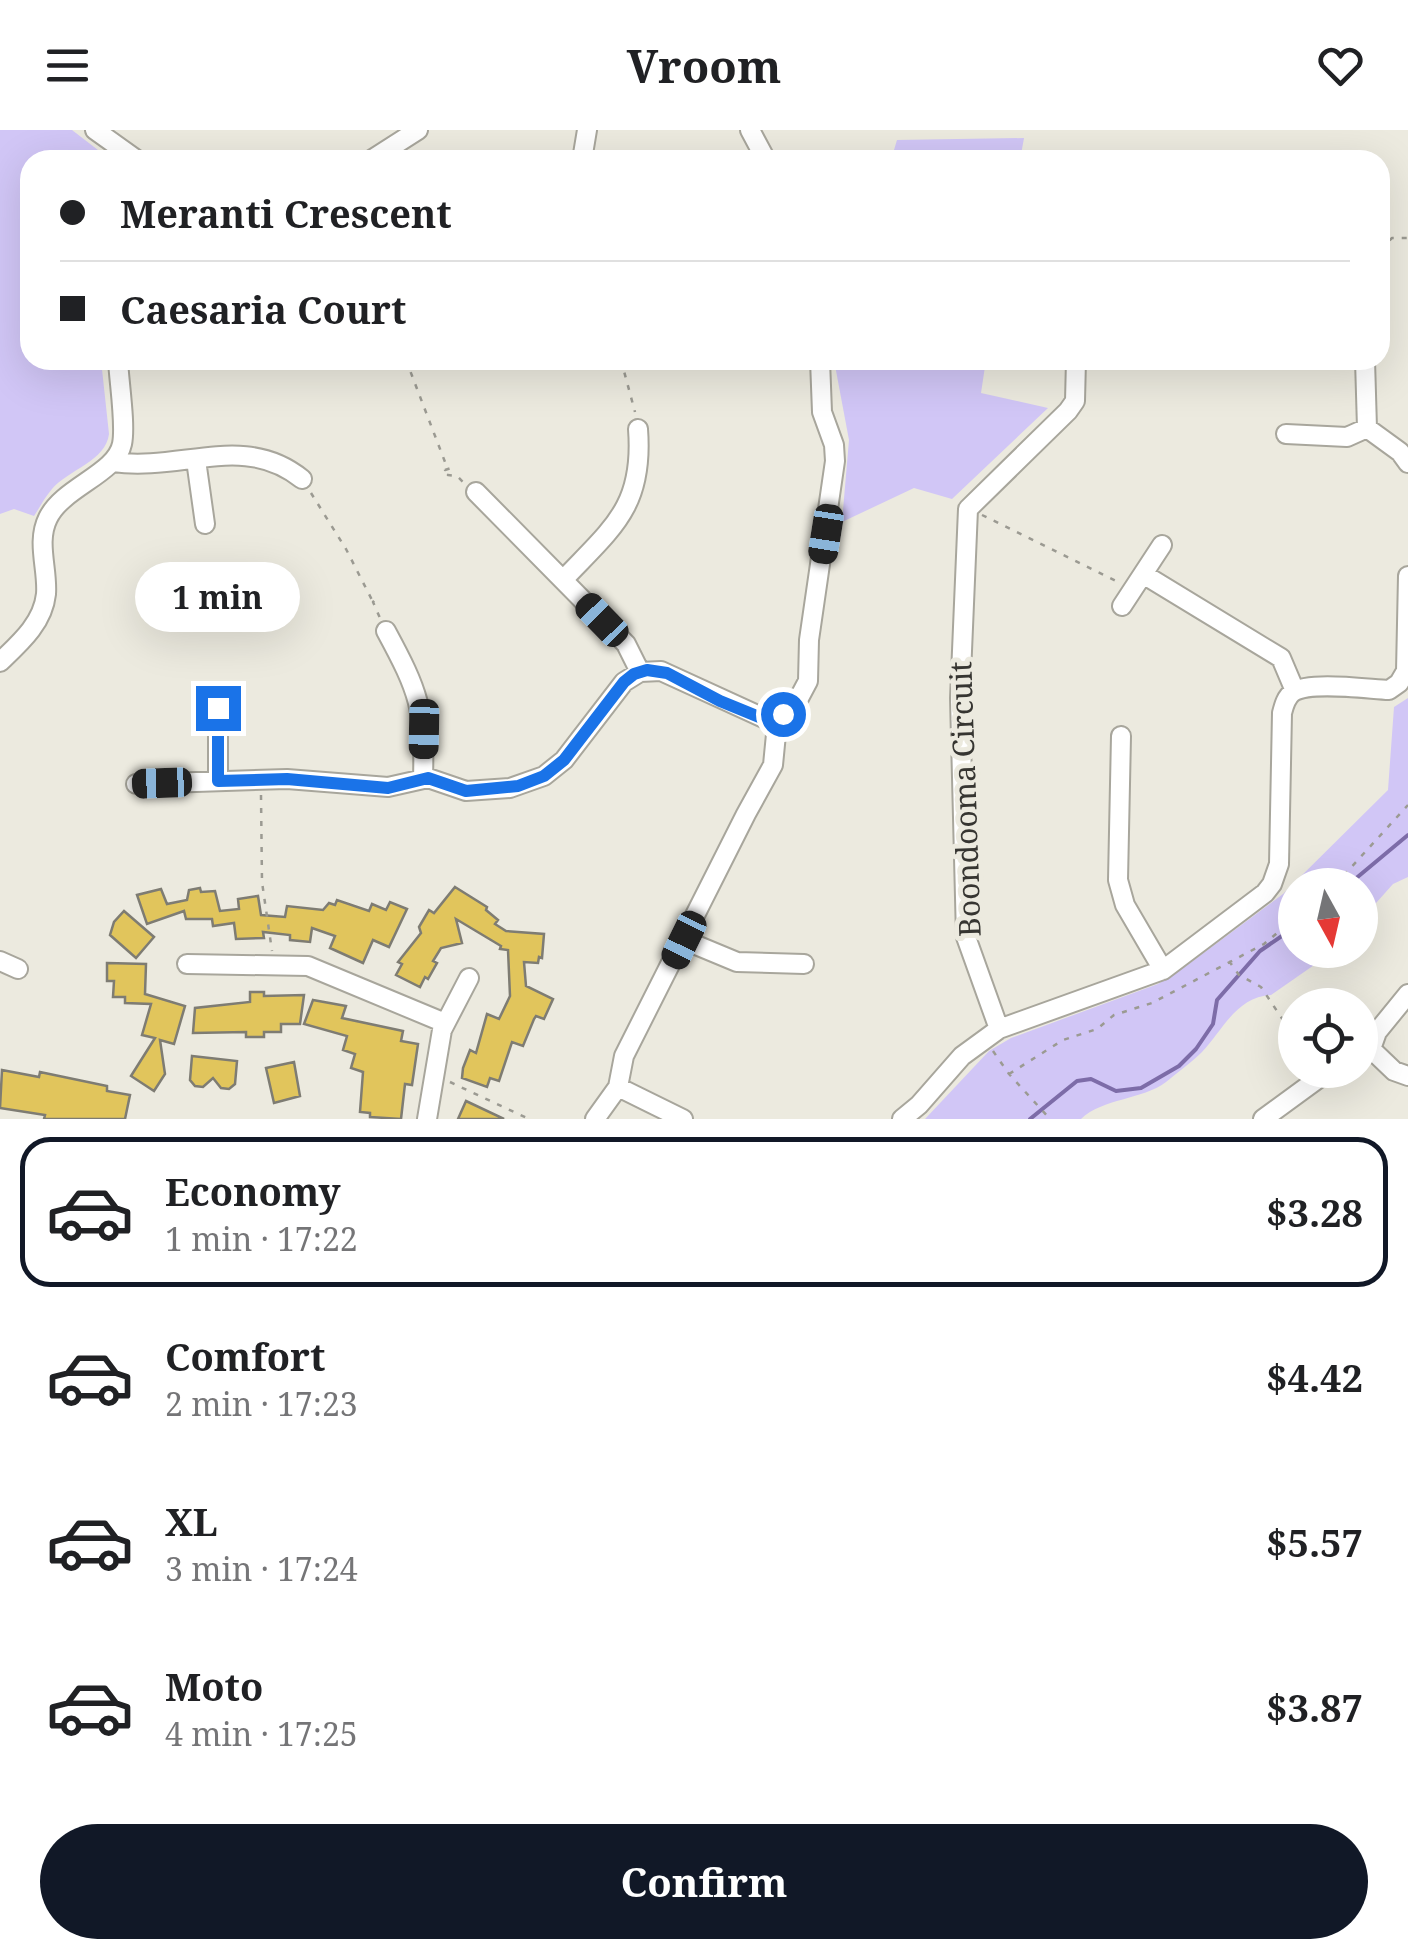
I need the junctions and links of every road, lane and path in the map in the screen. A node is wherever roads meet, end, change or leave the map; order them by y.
1 (95, 130) edge
2 (418, 130) edge
3 (123, 150) edge
4 (387, 150) edge
5 (118, 370) edge
6 (410, 370) edge
7 (624, 370) edge
8 (820, 370) edge
9 (1076, 370) edge
10 (1366, 370) edge
11 (1367, 428) junction
12 (638, 429) joint
13 (1286, 434) dead end
14 (196, 460) junction
15 (113, 462) junction
16 (1408, 463) edge
17 (302, 479) joint
18 (476, 492) joint
19 (968, 508) junction
20 (205, 524) dead end
21 (1162, 545) dead end
22 (1408, 576) edge
23 (562, 580) junction
24 (1138, 582) junction
25 (1122, 606) dead end
26 (386, 631) joint
27 (0, 662) edge
28 (640, 672) junction
29 (1295, 691) junction
30 (218, 708) dead end
31 (776, 724) junction
32 (1121, 736) dead end
33 (423, 778) junction
34 (260, 779) junction
35 (218, 781) junction
36 (136, 784) dead end
37 (1408, 805) edge
38 (1350, 868) edge
39 (1278, 932) edge
40 (684, 940) junction
41 (0, 961) edge
42 (1230, 962) junction
43 (187, 964) dead end
44 (272, 964) junction
45 (804, 964) dead end
46 (18, 969) dead end
47 (1163, 970) junction
48 (470, 978) dead end
49 (1408, 994) edge
50 (1278, 1012) edge
51 (445, 1023) junction
52 (1378, 1031) edge
53 (992, 1034) junction
54 (1378, 1060) edge
55 (1009, 1074) junction
56 (434, 1076) junction
57 (1408, 1076) edge
58 (618, 1087) junction
59 (1305, 1088) edge
60 (427, 1119) edge
61 (529, 1119) edge
62 (596, 1119) edge
63 (682, 1119) edge
64 (902, 1119) edge
65 (1050, 1119) edge
66 (1262, 1119) edge

1 - 3 street
2 - 4 street
5 - 15 street
6 - 18 path
7 - 12 path
8 - 31 street
9 - 19 street
10 - 11 street
11 - 13 street
11 - 16 street
12 - 23 street
14 - 15 street
14 - 17 street
14 - 20 street
15 - 27 street
17 - 26 path
18 - 23 street
19 - 24 path
19 - 53 street, Boondooma Circuit
21 - 24 street
22 - 29 street
23 - 28 street
24 - 25 street
24 - 29 street
26 - 33 street
28 - 31 street
28 - 33 street
29 - 47 street
30 - 35 street
31 - 40 street
32 - 47 street
33 - 34 street
34 - 35 street
34 - 44 path
35 - 36 street
37 - 38 path
39 - 42 path
40 - 45 street
40 - 58 street
41 - 46 street
42 - 50 path
42 - 55 path
43 - 44 street
44 - 51 street
47 - 53 street
48 - 51 street
49 - 52 street
51 - 56 street
53 - 55 path
53 - 64 street
54 - 57 street
55 - 65 path
56 - 60 street
56 - 61 path
58 - 62 street
58 - 63 street
59 - 66 street

